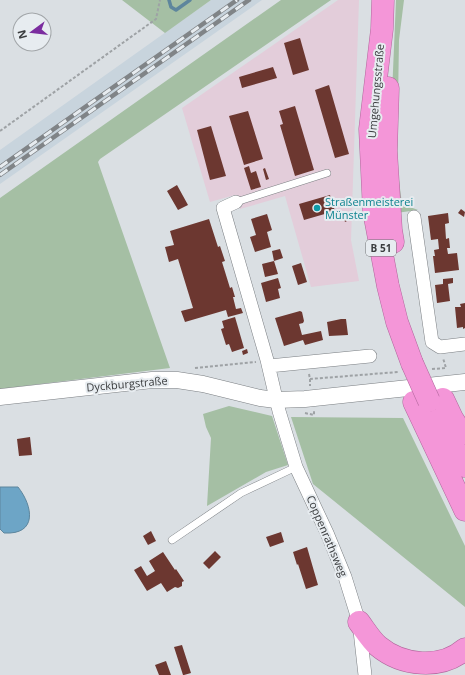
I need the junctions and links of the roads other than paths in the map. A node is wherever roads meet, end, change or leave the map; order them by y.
1 (383, 0) edge
2 (382, 29) junction
3 (327, 173) dead end
4 (236, 202) joint
5 (414, 217) dead end
6 (465, 344) edge
7 (370, 356) dead end
8 (418, 363) junction
9 (269, 366) junction
10 (465, 382) edge
11 (0, 397) edge
12 (276, 400) junction
13 (429, 400) junction
14 (465, 438) edge
15 (437, 448) junction
16 (465, 466) edge
17 (296, 467) junction
18 (465, 488) edge
19 (465, 510) edge
20 (172, 540) dead end
21 (359, 622) junction
22 (465, 649) edge
23 (365, 675) edge

1 - 2 highway, Umgehungsstraße / B 51
2 - 8 highway, Umgehungsstraße / B 51
2 - 8 highway, Umgehungsstraße / B 51
3 - 4 lane
4 - 9 street
5 - 8 street
6 - 8 street
7 - 9 street
8 - 13 highway
8 - 13 highway, B 51
9 - 12 street
10 - 12 street, Dyckburgstraße
11 - 12 street, Dyckburgstraße
12 - 17 street, Coppenrathsweg
13 - 14 highway, B 51
13 - 15 highway
13 - 16 highway, B 51
15 - 18 highway
15 - 19 highway
17 - 20 lane
17 - 21 street, Coppenrathsweg
21 - 22 highway
21 - 23 street, Coppenrathsweg

